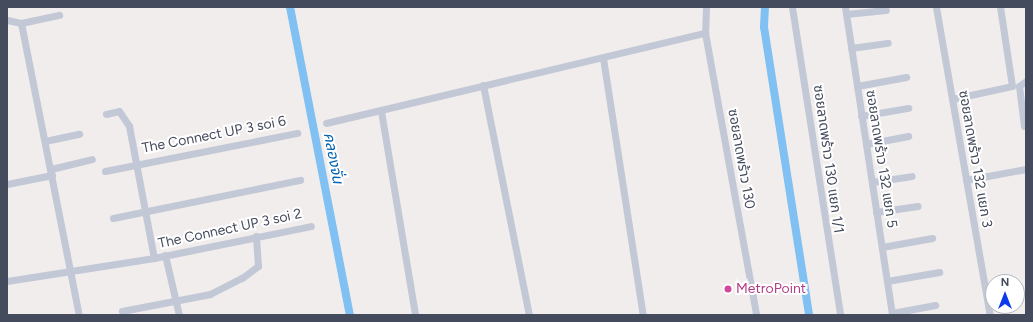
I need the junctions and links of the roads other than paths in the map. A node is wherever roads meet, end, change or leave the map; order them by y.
1 (706, 7) edge
2 (792, 7) edge
3 (936, 7) edge
4 (1000, 7) edge
5 (846, 10) edge
6 (886, 10) dead end
7 (59, 15) dead end
8 (7, 20) edge
9 (21, 23) junction
10 (705, 33) junction
11 (888, 43) dead end
12 (851, 48) junction
13 (603, 58) junction
14 (906, 77) dead end
15 (1026, 80) edge
16 (483, 85) junction
17 (857, 86) junction
18 (952, 99) junction
19 (908, 108) dead end
20 (381, 111) junction
21 (106, 114) dead end
22 (861, 116) junction
23 (326, 123) dead end
24 (1024, 126) dead end
25 (297, 133) dead end
26 (79, 134) dead end
27 (908, 136) dead end
28 (45, 141) junction
29 (866, 144) junction
30 (92, 159) dead end
31 (136, 164) junction
32 (1026, 169) edge
33 (105, 171) dead end
34 (52, 172) junction
35 (912, 176) dead end
36 (300, 180) dead end
37 (966, 180) junction
38 (872, 182) junction
39 (7, 184) edge
40 (918, 206) dead end
41 (876, 212) junction
42 (144, 213) junction
43 (113, 218) dead end
44 (311, 226) dead end
45 (256, 236) junction
46 (932, 238) dead end
47 (882, 246) junction
48 (165, 255) junction
49 (154, 258) junction
50 (71, 272) junction
51 (938, 272) dead end
52 (7, 281) edge
53 (887, 281) junction
54 (176, 301) junction
55 (935, 306) dead end
56 (122, 311) dead end
57 (892, 314) edge
58 (79, 315) edge
59 (179, 315) edge
60 (415, 315) edge
61 (529, 315) edge
62 (643, 315) edge
63 (756, 315) edge
64 (840, 315) edge
65 (990, 315) edge

1 - 10 street, ซอยลาดพร้าว 130
2 - 64 street, ซอยลาดพร้าว 130 แยก 1/1
3 - 18 street, ซอยลาดพร้าว 132 แยก 3
4 - 18 street
5 - 6 street
5 - 12 street, ซอยลาดพร้าว 132 แยก 5
7 - 9 street
8 - 9 street
9 - 28 street
10 - 13 street
10 - 63 street, ซอยลาดพร้าว 130
11 - 12 street
12 - 17 street, ซอยลาดพร้าว 132 แยก 5
13 - 16 street
13 - 62 street
14 - 17 street
15 - 24 street
16 - 20 street
16 - 61 street
17 - 22 street, ซอยลาดพร้าว 132 แยก 5
18 - 37 street, ซอยลาดพร้าว 132 แยก 3
19 - 22 street
20 - 23 street
20 - 60 street
21 - 31 street
22 - 29 street, ซอยลาดพร้าว 132 แยก 5
25 - 31 street, The Connect UP 3 soi 6
26 - 28 street
27 - 29 street
28 - 34 street
29 - 38 street, ซอยลาดพร้าว 132 แยก 5
30 - 34 street
31 - 33 street, The Connect UP 3 soi 6
31 - 42 street
32 - 37 street
34 - 39 street
34 - 50 street
35 - 38 street
36 - 42 street
37 - 65 street, ซอยลาดพร้าว 132 แยก 3
38 - 41 street, ซอยลาดพร้าว 132 แยก 5
40 - 41 street
41 - 47 street, ซอยลาดพร้าว 132 แยก 5
42 - 43 street
42 - 49 street
44 - 45 street, The Connect UP 3 soi 2
45 - 48 street, The Connect UP 3 soi 2
45 - 54 street
46 - 47 street
47 - 53 street, ซอยลาดพร้าว 132 แยก 5
48 - 49 street, The Connect UP 3 soi 2
48 - 54 street
49 - 50 street, The Connect UP 3 soi 2
50 - 52 street, The Connect UP 3 soi 2
50 - 58 street
51 - 53 street
53 - 57 street, ซอยลาดพร้าว 132 แยก 5
54 - 56 street
54 - 59 street
55 - 57 street

